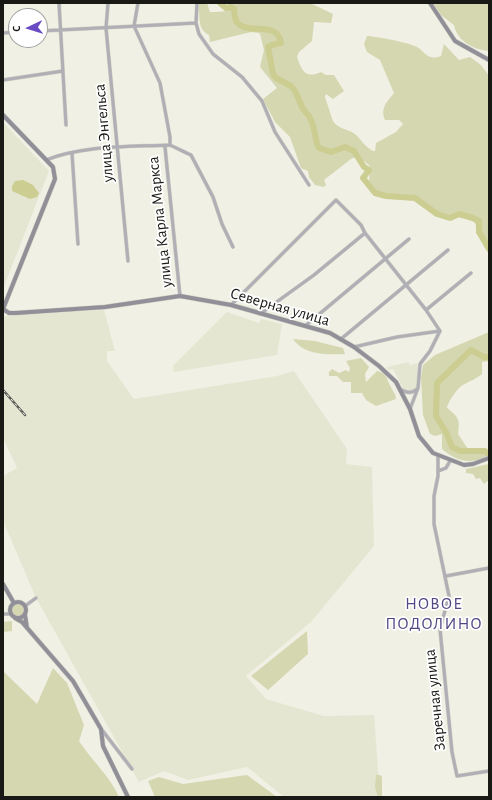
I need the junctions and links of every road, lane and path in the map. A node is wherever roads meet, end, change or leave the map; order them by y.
1 (59, 3) edge
2 (108, 3) edge
3 (138, 3) edge
4 (197, 3) edge
5 (430, 3) edge
6 (196, 23) junction
7 (134, 26) junction
8 (106, 28) junction
9 (62, 30) junction
10 (48, 31) edge
11 (489, 60) edge
12 (63, 71) junction
13 (3, 80) edge
14 (3, 115) edge
15 (66, 125) dead end
16 (170, 145) junction
17 (165, 146) junction
18 (117, 147) junction
19 (72, 153) junction
20 (46, 160) junction
21 (309, 185) dead end
22 (365, 234) junction
23 (409, 239) dead end
24 (78, 244) dead end
25 (233, 247) dead end
26 (448, 250) dead end
27 (385, 260) junction
28 (128, 262) dead end
29 (471, 273) dead end
30 (406, 285) junction
31 (180, 296) junction
32 (231, 305) junction
33 (3, 309) edge
34 (426, 310) junction
35 (260, 314) junction
36 (305, 326) junction
37 (440, 331) junction
38 (341, 339) junction
39 (354, 347) junction
40 (418, 388) junction
41 (402, 390) junction
42 (410, 409) junction
43 (438, 456) junction
44 (489, 458) edge
45 (450, 461) junction
46 (438, 471) junction
47 (489, 568) edge
48 (446, 576) junction
49 (3, 584) edge
50 (36, 598) dead end
51 (14, 603) junction
52 (25, 606) junction
53 (3, 614) edge
54 (10, 614) junction
55 (24, 615) junction
56 (15, 618) junction
57 (28, 628) junction
58 (101, 729) junction
59 (132, 770) dead end
60 (489, 771) edge
61 (128, 797) edge

1 - 9 street
2 - 8 street, улица Энгельса
3 - 7 street
4 - 6 street
5 - 11 street
6 - 7 street
6 - 21 street
7 - 8 street
7 - 16 street, улица Карла Маркса
8 - 9 street
8 - 18 street, улица Энгельса
9 - 10 street
9 - 12 street
12 - 13 street
12 - 15 street
14 - 20 street
16 - 17 street
16 - 25 street
17 - 18 street
17 - 31 street, улица Карла Маркса
18 - 19 street
18 - 28 street, улица Энгельса
19 - 20 street
19 - 24 street
20 - 33 street
22 - 27 street
22 - 32 street
22 - 35 street
23 - 27 street
26 - 30 street
27 - 30 street
27 - 36 street
29 - 34 street
30 - 34 street
30 - 38 street
31 - 32 street, Северная улица
31 - 33 street, Северная улица
32 - 35 street, Северная улица
34 - 37 street
35 - 36 street, Северная улица
36 - 38 street, Северная улица
37 - 39 street
37 - 40 street
38 - 39 street, Северная улица
39 - 41 street, Северная улица
40 - 41 street
40 - 42 street
41 - 42 street, Северная улица
42 - 43 street, Северная улица
43 - 45 street, Северная улица
43 - 46 street, Заречная улица
44 - 45 street, Северная улица
45 - 46 street
46 - 48 street, Заречная улица
47 - 48 street
48 - 60 street, Заречная улица
49 - 51 street
50 - 52 street
51 - 52 street
51 - 54 street
52 - 55 street
53 - 54 street
54 - 56 street
55 - 56 street
55 - 57 street
56 - 57 street
57 - 58 street
58 - 59 street
58 - 61 street

